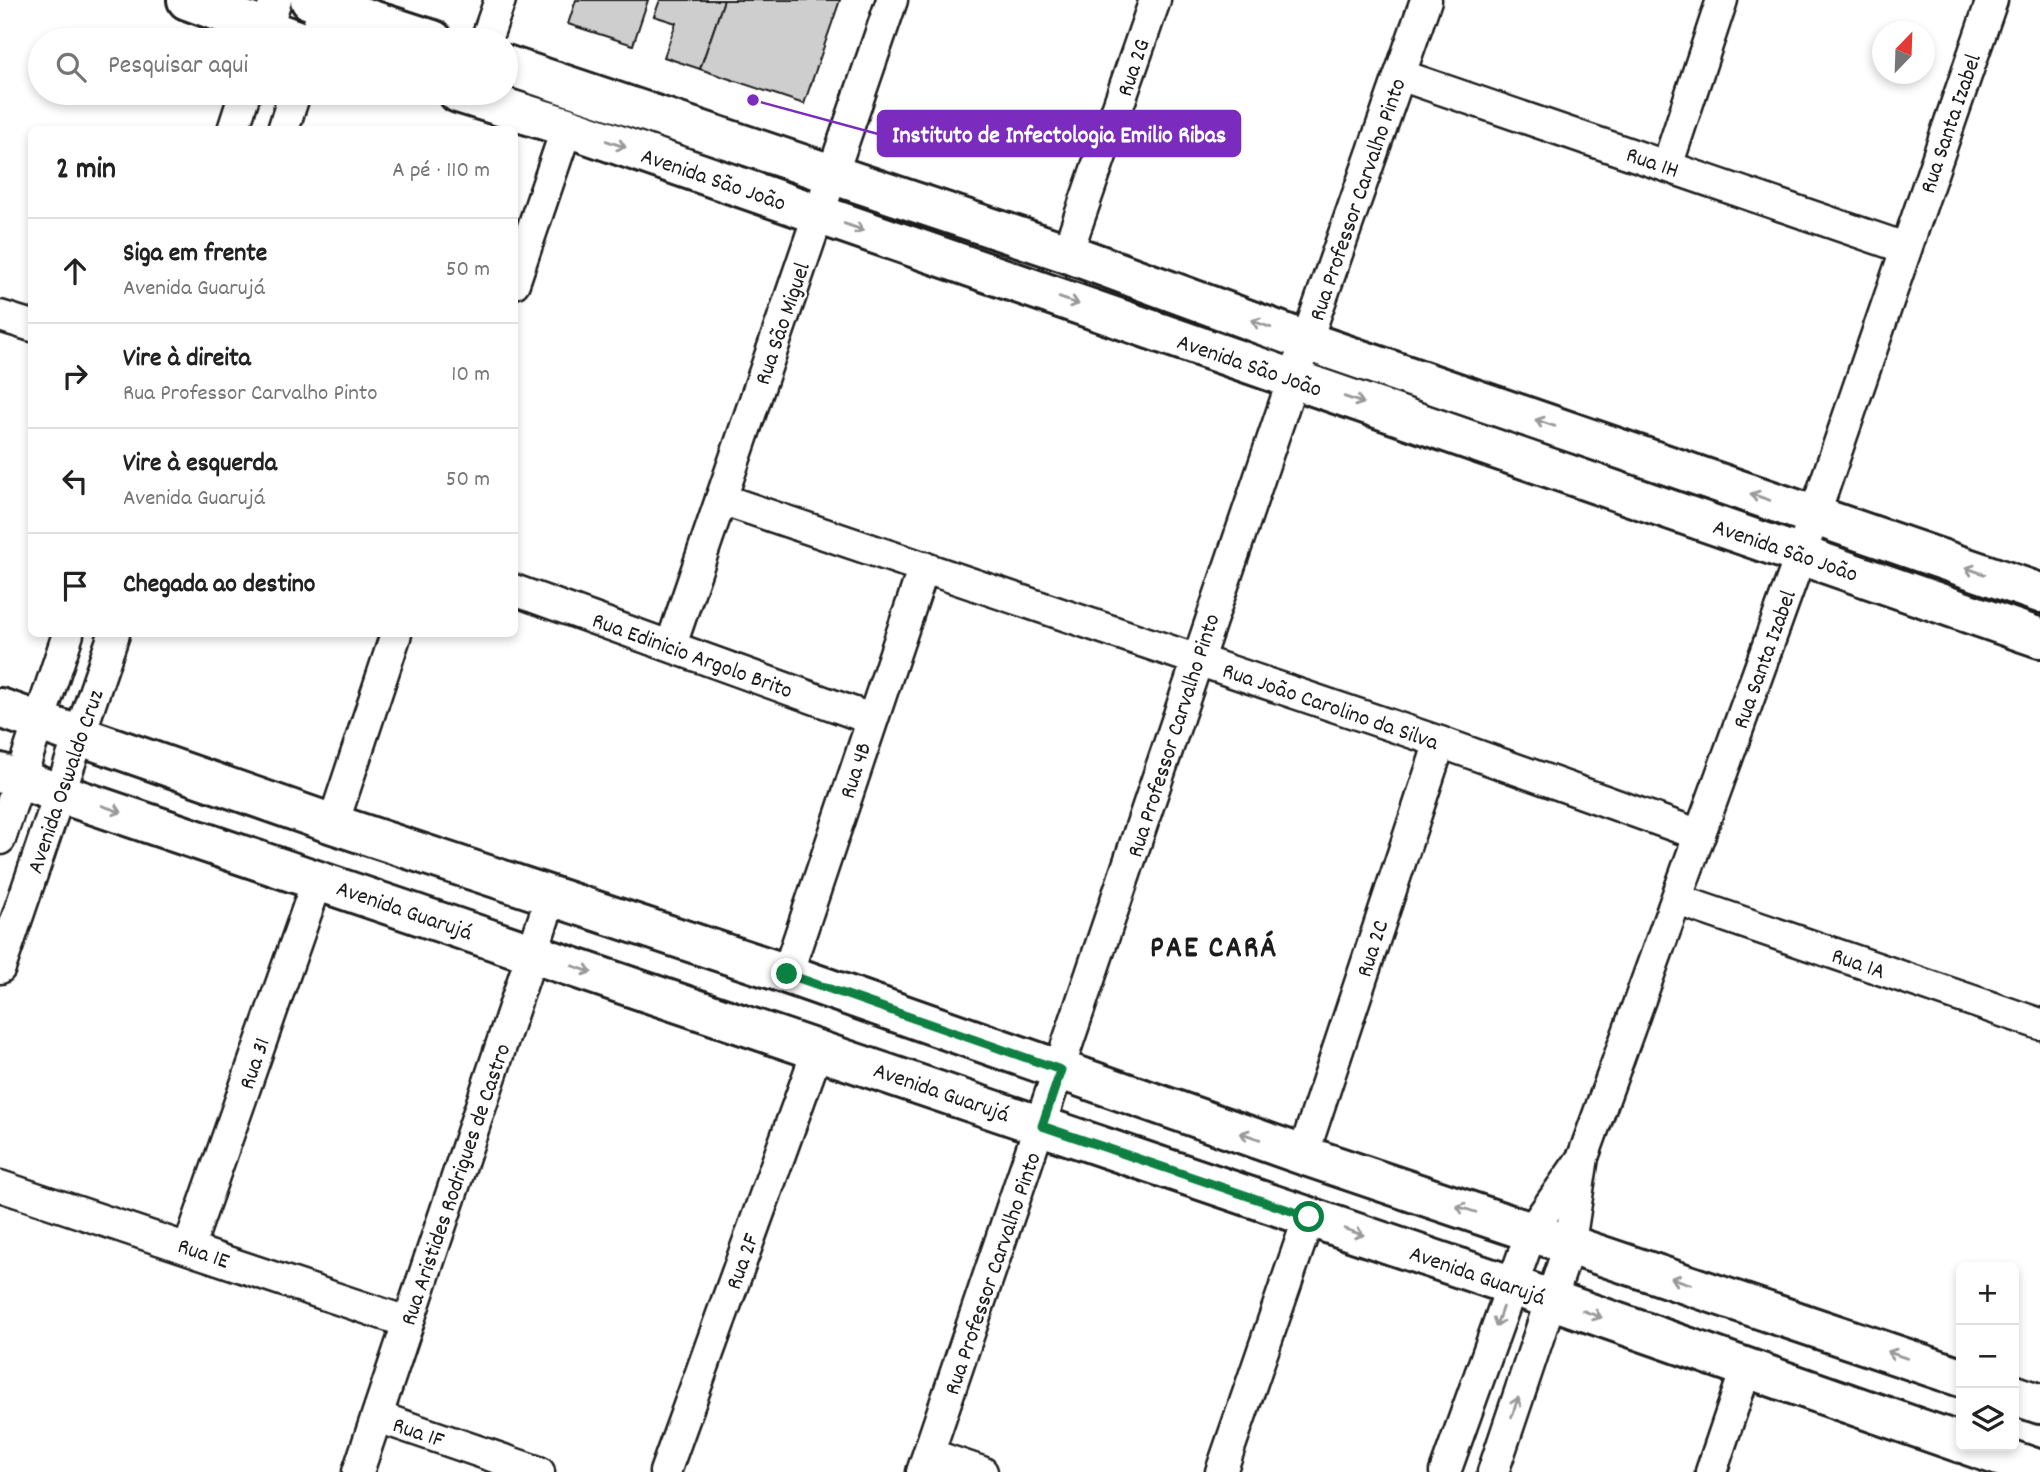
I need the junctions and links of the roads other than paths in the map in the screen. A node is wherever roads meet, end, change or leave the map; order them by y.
1 (187, 0) edge
2 (500, 0) edge
3 (892, 0) edge
4 (1155, 0) edge
5 (1426, 0) edge
6 (1722, 0) edge
7 (1992, 0) edge
8 (321, 2) edge
9 (275, 27) edge
10 (316, 28) edge
11 (398, 28) edge
12 (490, 28) edge
13 (518, 69) edge
14 (1400, 75) junction
15 (241, 105) edge
16 (291, 105) edge
17 (496, 105) edge
18 (234, 126) edge
19 (284, 126) edge
20 (567, 127) junction
21 (1667, 166) junction
22 (832, 174) junction
23 (818, 214) junction
24 (1905, 248) junction
25 (1067, 253) junction
26 (518, 271) edge
27 (0, 316) edge
28 (28, 326) edge
29 (1306, 341) junction
30 (1293, 379) junction
31 (721, 499) junction
32 (1814, 516) junction
33 (1801, 554) junction
34 (924, 567) junction
35 (518, 591) edge
36 (2040, 593) edge
37 (67, 637) edge
38 (113, 637) edge
39 (395, 637) edge
40 (2040, 638) edge
41 (671, 645) junction
42 (1197, 660) junction
43 (0, 708) edge
44 (871, 719) junction
45 (39, 721) junction
46 (80, 735) junction
47 (1440, 742) junction
48 (10, 776) edge
49 (60, 792) junction
50 (333, 824) junction
51 (1700, 835) junction
52 (0, 839) edge
53 (318, 879) junction
54 (551, 897) junction
55 (1678, 900) junction
56 (532, 952) junction
57 (0, 968) edge
58 (787, 974) junction
59 (2040, 1024) edge
60 (818, 1049) junction
61 (1061, 1070) junction
62 (1042, 1126) junction
63 (1303, 1155) junction
64 (1583, 1157) junction
65 (0, 1186) edge
66 (1309, 1217) junction
67 (1532, 1230) junction
68 (1570, 1243) junction
69 (189, 1247) junction
70 (1510, 1285) junction
71 (1551, 1300) junction
72 (407, 1322) junction
73 (1746, 1368) junction
74 (1956, 1375) edge
75 (2019, 1397) edge
76 (2040, 1404) edge
77 (378, 1417) junction
78 (1956, 1441) edge
79 (1985, 1451) edge
80 (925, 1463) edge
81 (2040, 1470) edge
82 (358, 1472) edge
83 (539, 1472) edge
84 (665, 1472) edge
85 (982, 1472) edge
86 (1221, 1472) edge
87 (1446, 1472) edge
88 (1493, 1472) edge
89 (1711, 1472) edge

1 - 9 street
2 - 12 street
3 - 22 street, Rua São Miguel
4 - 25 street, Rua 2G
5 - 14 street, Rua Professor Carvalho Pinto
6 - 21 street
7 - 24 street, Rua Santa Izabel
8 - 10 street
8 - 11 street
13 - 22 street, Avenida São João
14 - 21 street, Rua 1H
14 - 29 street, Rua Professor Carvalho Pinto
15 - 18 street
16 - 19 street
17 - 20 street, Avenida São João
20 -> 23 street, Avenida São João
20 - 26 street
21 - 24 street, Rua 1H
22 - 23 street, Rua São Miguel
22 - 25 street, Avenida São João
23 -> 30 street, Avenida São João
23 - 31 street, Rua São Miguel
24 - 32 street, Rua Santa Izabel
29 -> 25 street, Avenida São João
27 - 28 street
29 - 30 street, Rua Professor Carvalho Pinto
32 -> 29 street, Avenida São João
30 -> 33 street, Avenida São João
30 - 42 street, Rua Professor Carvalho Pinto
31 - 34 street, Rua João Carolino da Silva
31 - 41 street, Rua São Miguel
32 - 33 street, Rua Santa Izabel
36 -> 32 street, Avenida São João
33 - 40 street, Avenida São João
33 - 51 street, Rua Santa Izabel
34 - 42 street, Rua João Carolino da Silva
34 - 44 street, Rua 4B
35 - 41 street, Rua Edinicio Argolo Brito
37 - 45 street, Avenida Oswaldo Cruz
38 - 46 street, Avenida Oswaldo Cruz
39 - 50 street
41 - 44 street, Rua Edinicio Argolo Brito
42 - 47 street, Rua João Carolino da Silva
42 - 61 street, Rua Professor Carvalho Pinto
43 - 45 street
44 - 58 street, Rua 4B
45 - 46 street
45 - 48 street, Avenida Oswaldo Cruz
46 - 49 street, Avenida Oswaldo Cruz
46 - 50 street
47 - 51 street, Rua João Carolino da Silva
47 - 63 street, Rua 2C
48 - 49 street, Avenida Guarujá
48 - 52 street, Avenida Oswaldo Cruz
49 -> 53 street, Avenida Guarujá
49 - 57 street, Avenida Oswaldo Cruz
50 - 54 street
51 - 55 street, Rua Santa Izabel
53 - 56 street, Avenida Guarujá
53 - 69 street, Rua 31
54 - 56 street, Rua Aristides Rodrigues de Castro
54 - 58 street
55 - 59 street, Rua 1A
55 - 64 street, Rua Santa Izabel
56 -> 60 street, Avenida Guarujá
56 - 72 street, Rua Aristides Rodrigues de Castro
58 - 61 street
60 - 62 street, Avenida Guarujá
60 - 84 street, Rua 2F
61 - 62 street, Rua Professor Carvalho Pinto
63 -> 61 street
62 - 66 street, Avenida Guarujá
62 - 80 street, Rua Professor Carvalho Pinto
67 -> 63 street
64 - 67 street, Rua Santa Izabel
64 - 68 street, Rua Santa Izabel
65 - 69 street, Rua 1E
66 -> 70 street, Avenida Guarujá
66 - 86 street
67 - 68 street
67 - 70 street, Rua Santa Izabel
68 - 71 street, Rua Santa Izabel
74 -> 68 street
69 - 72 street, Rua 1E
70 - 71 street, Avenida Guarujá
70 -> 87 street, Rua Santa Izabel
71 -> 73 street, Avenida Guarujá
88 -> 71 street, Rua Santa Izabel
72 - 77 street, Rua Aristides Rodrigues de Castro
73 - 78 street, Avenida Guarujá
73 - 89 street
75 - 76 street
77 - 82 street, Rua Aristides Rodrigues de Castro
77 - 83 street, Rua 1F
79 - 81 street
80 - 85 street

